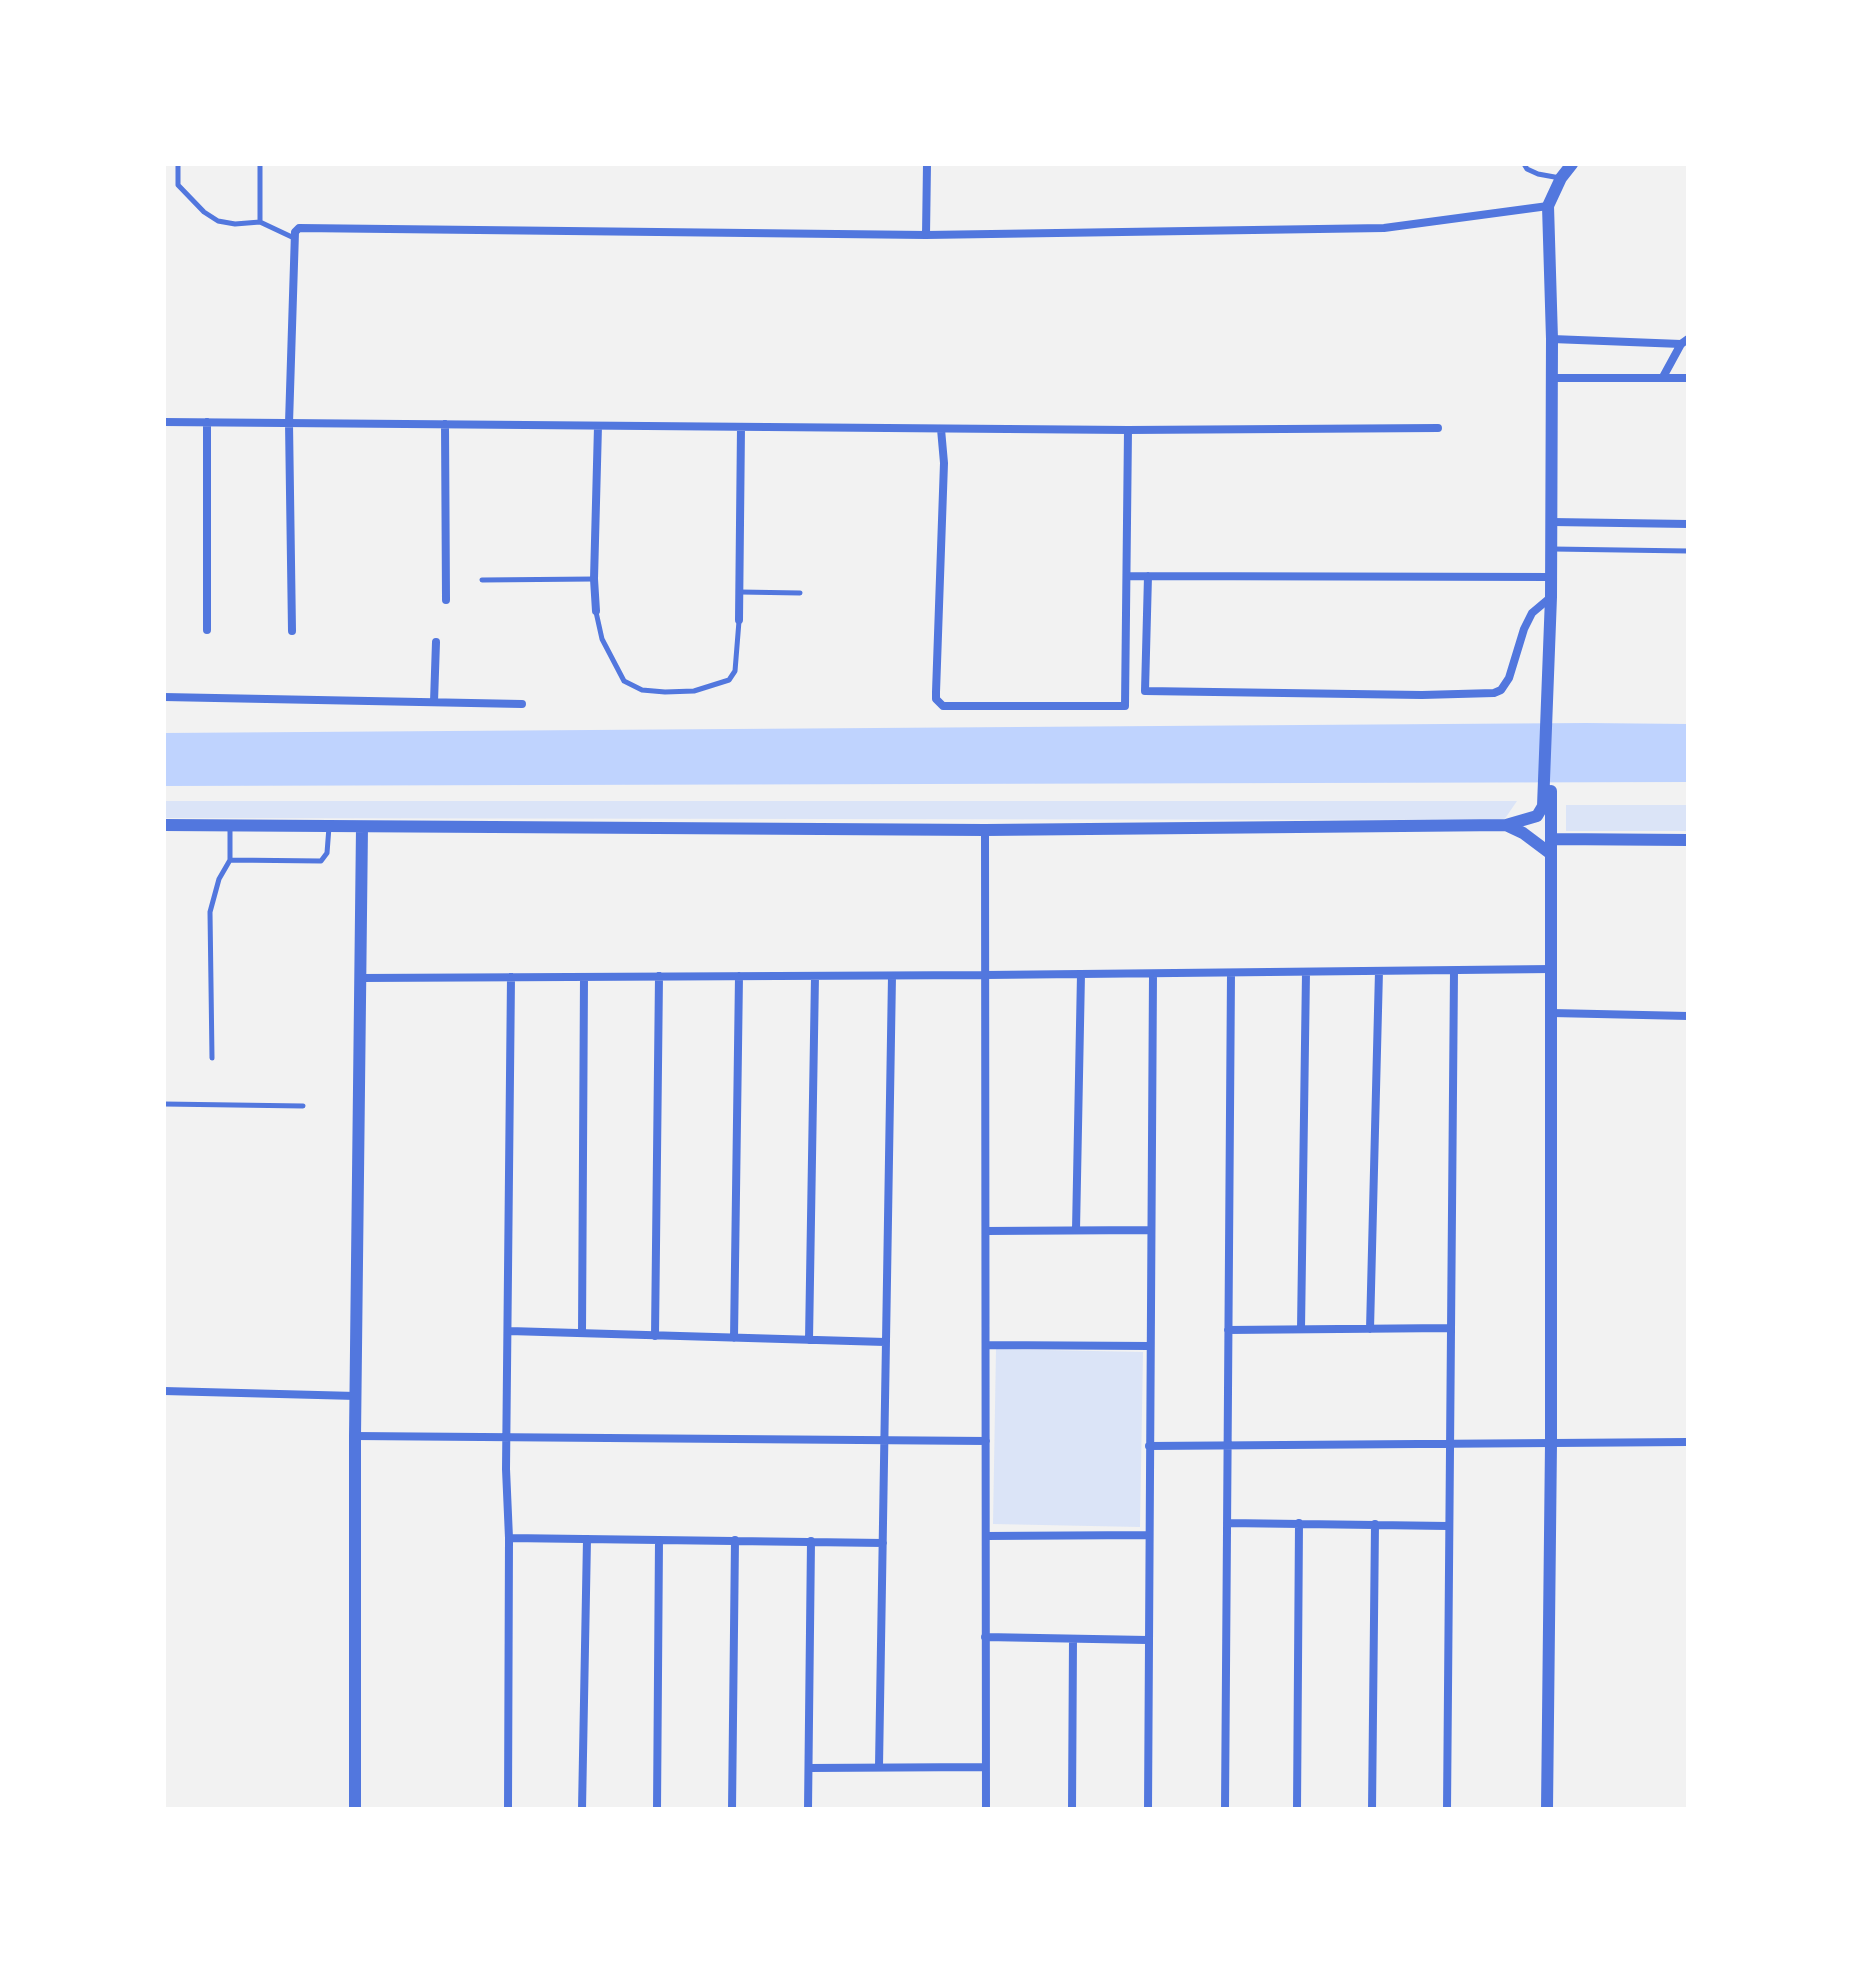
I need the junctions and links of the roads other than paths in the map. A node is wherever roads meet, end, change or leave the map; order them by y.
1 (178, 164) edge
2 (260, 164) edge
3 (927, 164) edge
4 (1524, 164) edge
5 (1572, 164) edge
6 (1561, 178) junction
7 (1548, 206) junction
8 (260, 222) junction
9 (926, 235) junction
10 (295, 239) junction
11 (1552, 339) junction
12 (1684, 341) edge
13 (1663, 377) junction
14 (1552, 378) junction
15 (1688, 378) edge
16 (164, 422) edge
17 (207, 422) junction
18 (289, 423) junction
19 (445, 424) junction
20 (598, 426) junction
21 (741, 427) junction
22 (1438, 428) dead end
23 (941, 429) junction
24 (1128, 430) junction
25 (1552, 522) junction
26 (1688, 524) edge
27 (1551, 549) junction
28 (1688, 551) edge
29 (1128, 576) junction
30 (1148, 576) junction
31 (1551, 577) junction
32 (594, 579) junction
33 (482, 580) dead end
34 (740, 592) junction
35 (800, 593) dead end
36 (1551, 597) junction
37 (446, 600) dead end
38 (596, 611) joint
39 (739, 620) joint
40 (207, 630) dead end
41 (292, 631) dead end
42 (436, 642) dead end
43 (164, 697) edge
44 (434, 702) junction
45 (522, 704) dead end
46 (1547, 805) junction
47 (230, 824) junction
48 (164, 825) edge
49 (1506, 825) junction
50 (329, 827) junction
51 (362, 827) junction
52 (985, 830) junction
53 (1551, 839) junction
54 (1688, 840) edge
55 (1551, 854) junction
56 (230, 860) junction
57 (1552, 969) junction
58 (1379, 971) junction
59 (1454, 971) junction
60 (1306, 972) junction
61 (1231, 973) junction
62 (1081, 974) junction
63 (1153, 974) junction
64 (986, 975) junction
65 (659, 976) junction
66 (739, 976) junction
67 (815, 976) junction
68 (892, 976) junction
69 (511, 977) junction
70 (584, 977) junction
71 (361, 978) junction
72 (1552, 1013) junction
73 (1688, 1016) edge
74 (212, 1058) dead end
75 (164, 1104) edge
76 (303, 1106) dead end
77 (1076, 1230) junction
78 (1150, 1230) junction
79 (986, 1231) junction
80 (1450, 1328) junction
81 (1301, 1329) junction
82 (1370, 1329) junction
83 (1228, 1330) junction
84 (509, 1331) junction
85 (582, 1333) junction
86 (655, 1336) junction
87 (734, 1338) junction
88 (809, 1340) junction
89 (885, 1342) junction
90 (986, 1345) junction
91 (1149, 1346) junction
92 (164, 1391) edge
93 (356, 1396) junction
94 (355, 1436) junction
95 (507, 1437) junction
96 (884, 1440) junction
97 (986, 1441) junction
98 (1688, 1442) edge
99 (1551, 1443) junction
100 (1449, 1444) junction
101 (1228, 1445) junction
102 (1149, 1446) junction
103 (1227, 1523) junction
104 (1299, 1523) junction
105 (1375, 1524) junction
106 (1448, 1526) junction
107 (1148, 1535) junction
108 (986, 1536) junction
109 (509, 1538) junction
110 (587, 1539) junction
111 (659, 1540) junction
112 (735, 1540) junction
113 (811, 1541) junction
114 (883, 1543) junction
115 (985, 1637) junction
116 (1073, 1639) junction
117 (1147, 1640) junction
118 (879, 1766) junction
119 (985, 1767) junction
120 (809, 1768) junction
121 (355, 1809) edge
122 (508, 1809) edge
123 (582, 1809) edge
124 (657, 1809) edge
125 (732, 1809) edge
126 (808, 1809) edge
127 (986, 1809) edge
128 (1072, 1809) edge
129 (1148, 1809) edge
130 (1225, 1809) edge
131 (1297, 1809) edge
132 (1372, 1809) edge
133 (1447, 1809) edge
134 (1547, 1809) edge

1 - 8 lane
2 - 8 lane
3 - 9 street
4 - 6 lane
5 - 6 street
6 - 7 street
7 - 9 street
7 - 11 street
8 - 10 lane
9 - 10 street
10 - 18 street
11 - 12 street
11 - 14 street
12 - 13 street
13 - 14 street
13 - 15 street
14 - 25 street
16 - 17 street
17 - 18 street
17 - 40 street
18 - 19 street
18 - 41 street
19 - 20 street
19 - 37 street
20 - 21 street
20 - 32 street
21 - 23 street
21 - 34 street
22 - 24 street
23 - 24 street
23 - 29 street
24 - 29 street
25 - 26 street
25 - 27 street
27 - 28 lane
27 - 31 street
29 - 30 street
30 - 31 street
30 - 36 street
31 - 36 street
32 - 33 lane
32 - 38 street
34 - 35 lane
34 - 39 street
36 - 46 street
38 - 39 lane
42 - 44 street
43 - 44 street
44 - 45 street
46 - 49 street
46 - 53 street
47 - 48 street
47 - 50 street
47 - 56 lane
49 - 52 street
49 - 55 street
50 - 51 street
50 - 56 lane
51 - 52 street
51 - 71 street
52 - 64 street
53 - 54 street
53 - 55 street
55 - 57 street
56 - 74 lane
57 - 59 street
57 - 72 street
58 - 59 street
58 - 60 street
58 - 82 street
59 - 80 street
60 - 61 street
60 - 81 street
61 - 63 street
61 - 83 street
62 - 63 street
62 - 64 street
62 - 77 street
63 - 78 street
64 - 68 street
64 - 79 street
65 - 66 street
65 - 70 street
65 - 86 street
66 - 67 street
66 - 87 street
67 - 68 street
67 - 88 street
68 - 89 street
69 - 70 street
69 - 71 street
69 - 84 street
70 - 85 street
71 - 93 street
72 - 73 street
72 - 99 street
75 - 76 lane
77 - 78 street
77 - 79 street
78 - 91 street
79 - 90 street
80 - 82 street
80 - 100 street
81 - 82 street
81 - 83 street
83 - 101 street
84 - 85 street
84 - 95 street
85 - 86 street
86 - 87 street
87 - 88 street
88 - 89 street
89 - 96 street
90 - 91 street
90 - 97 street
91 - 102 street
92 - 93 street
93 - 94 street
94 - 95 street
94 - 121 street
95 - 96 street
95 - 109 street
96 - 97 street
96 - 114 street
97 - 108 street
98 - 99 street
99 - 100 street
99 - 134 street
100 - 101 street
100 - 106 street
101 - 102 street
101 - 103 street
102 - 107 street
103 - 104 street
103 - 130 street
104 - 105 street
104 - 131 street
105 - 106 street
105 - 132 street
106 - 133 street
107 - 108 street
107 - 117 street
108 - 115 street
109 - 110 street
109 - 122 street
110 - 111 street
110 - 123 street
111 - 112 street
111 - 124 street
112 - 113 street
112 - 125 street
113 - 114 street
113 - 120 street
114 - 118 street
115 - 116 street
115 - 119 street
116 - 117 street
116 - 128 street
117 - 129 street
118 - 119 street
118 - 120 street
119 - 127 street
120 - 126 street

